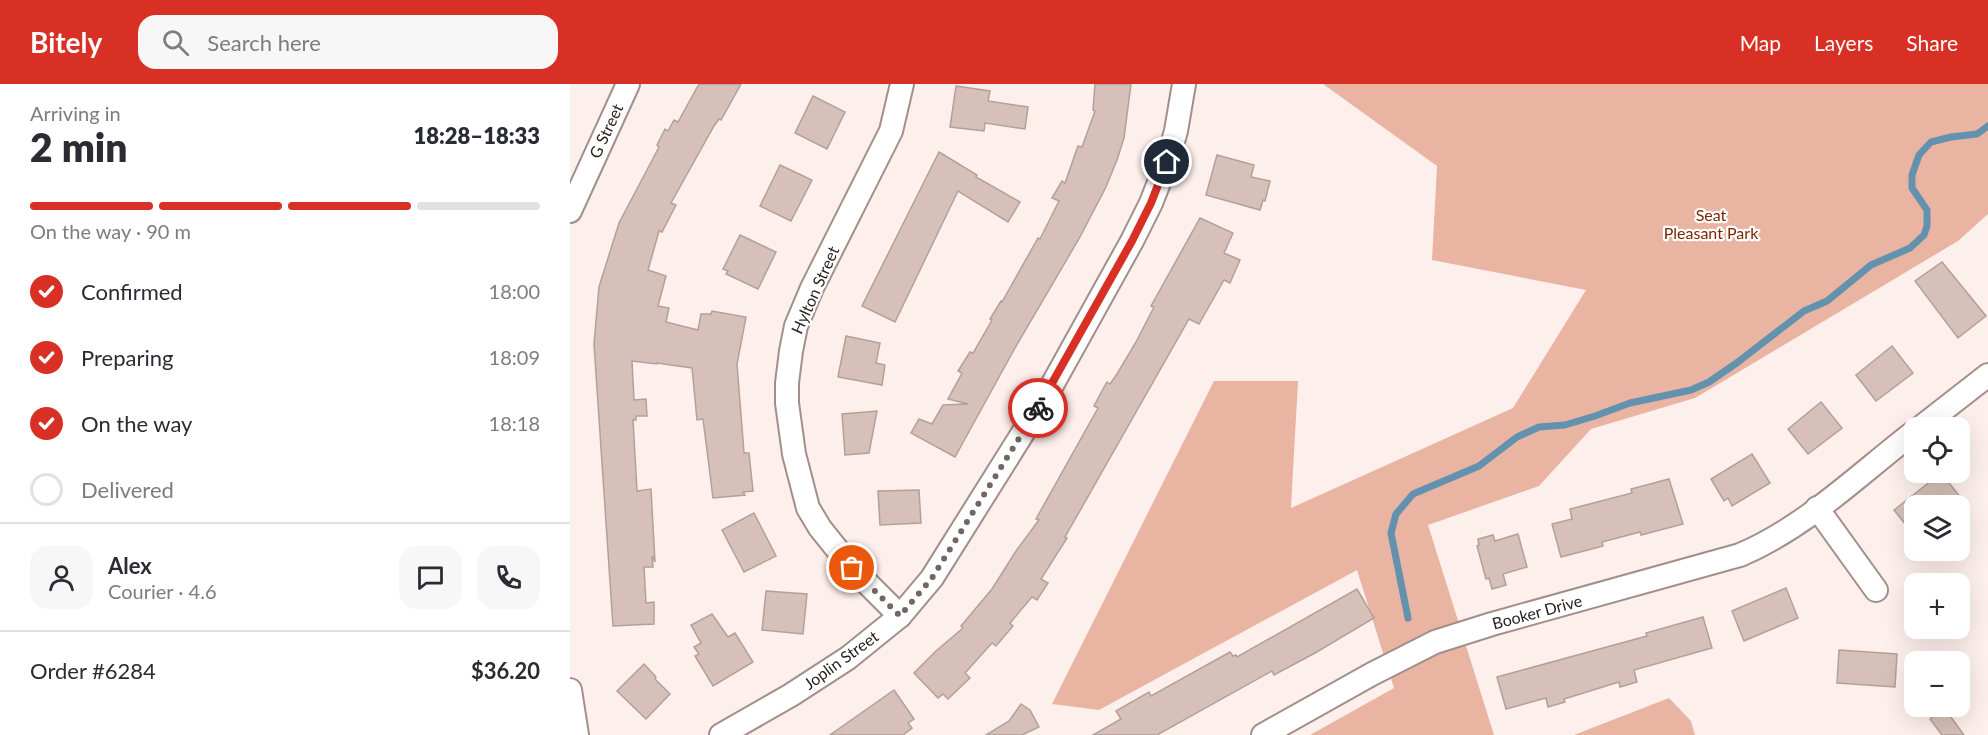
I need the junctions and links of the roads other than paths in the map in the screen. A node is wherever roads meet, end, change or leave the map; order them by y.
1 (627, 84) edge
2 (902, 84) edge
3 (1184, 84) edge
4 (570, 211) edge
5 (1988, 375) edge
6 (1934, 417) edge
7 (1904, 440) edge
8 (1817, 508) junction
9 (1876, 590) dead end
10 (900, 616) junction
11 (570, 690) edge
12 (578, 735) edge
13 (721, 735) edge
14 (1263, 735) edge

1 - 4 street, G Street
2 - 10 street, Hylton Street
3 - 10 street, Joplin Street
5 - 6 street
7 - 8 street, Booker Drive
8 - 9 street
8 - 14 street, Booker Drive
10 - 13 street, Joplin Street
11 - 12 street

